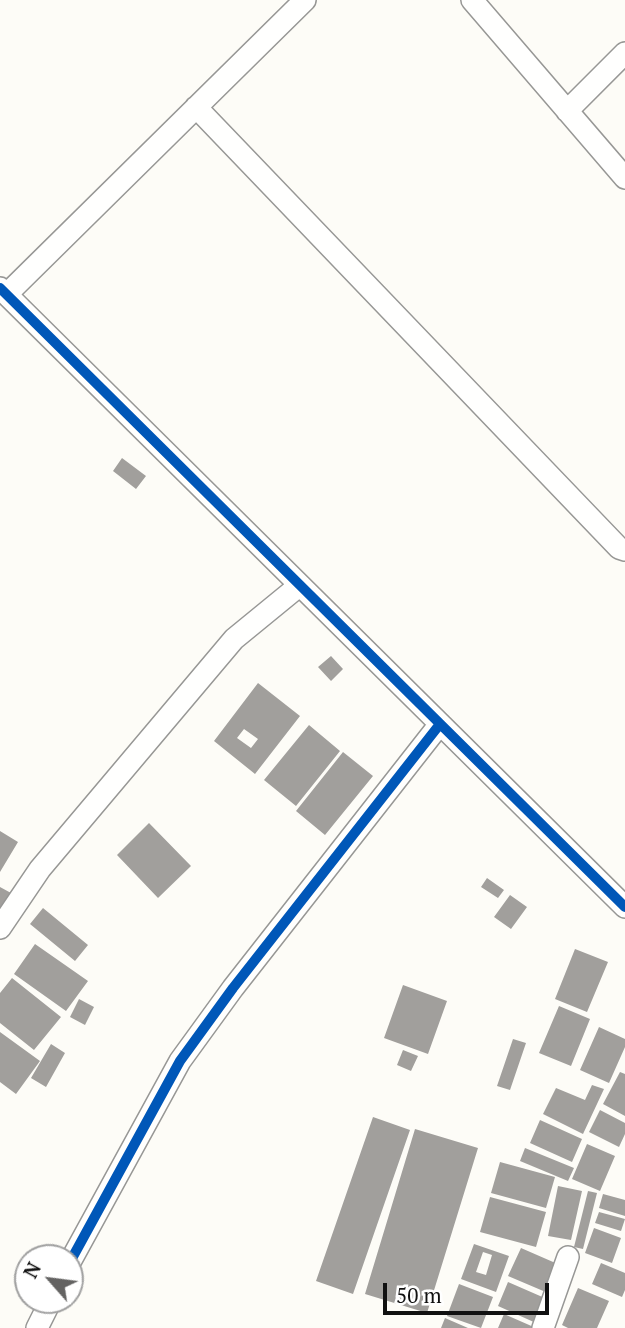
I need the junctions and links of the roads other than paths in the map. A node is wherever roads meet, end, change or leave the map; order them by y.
1 (305, 0) edge
2 (472, 0) edge
3 (625, 53) edge
4 (196, 107) junction
5 (567, 111) junction
6 (625, 178) edge
7 (3, 291) edge
8 (625, 550) edge
9 (300, 585) junction
10 (440, 724) junction
11 (625, 907) edge
12 (0, 928) edge
13 (80, 1244) edge
14 (568, 1257) dead end
15 (543, 1328) edge

1 - 4 street
2 - 5 street
3 - 5 street
4 - 7 street
4 - 8 street
5 - 6 street
7 - 9 street
9 - 10 street
9 - 12 street
10 - 11 street
10 - 13 street
14 - 15 street

